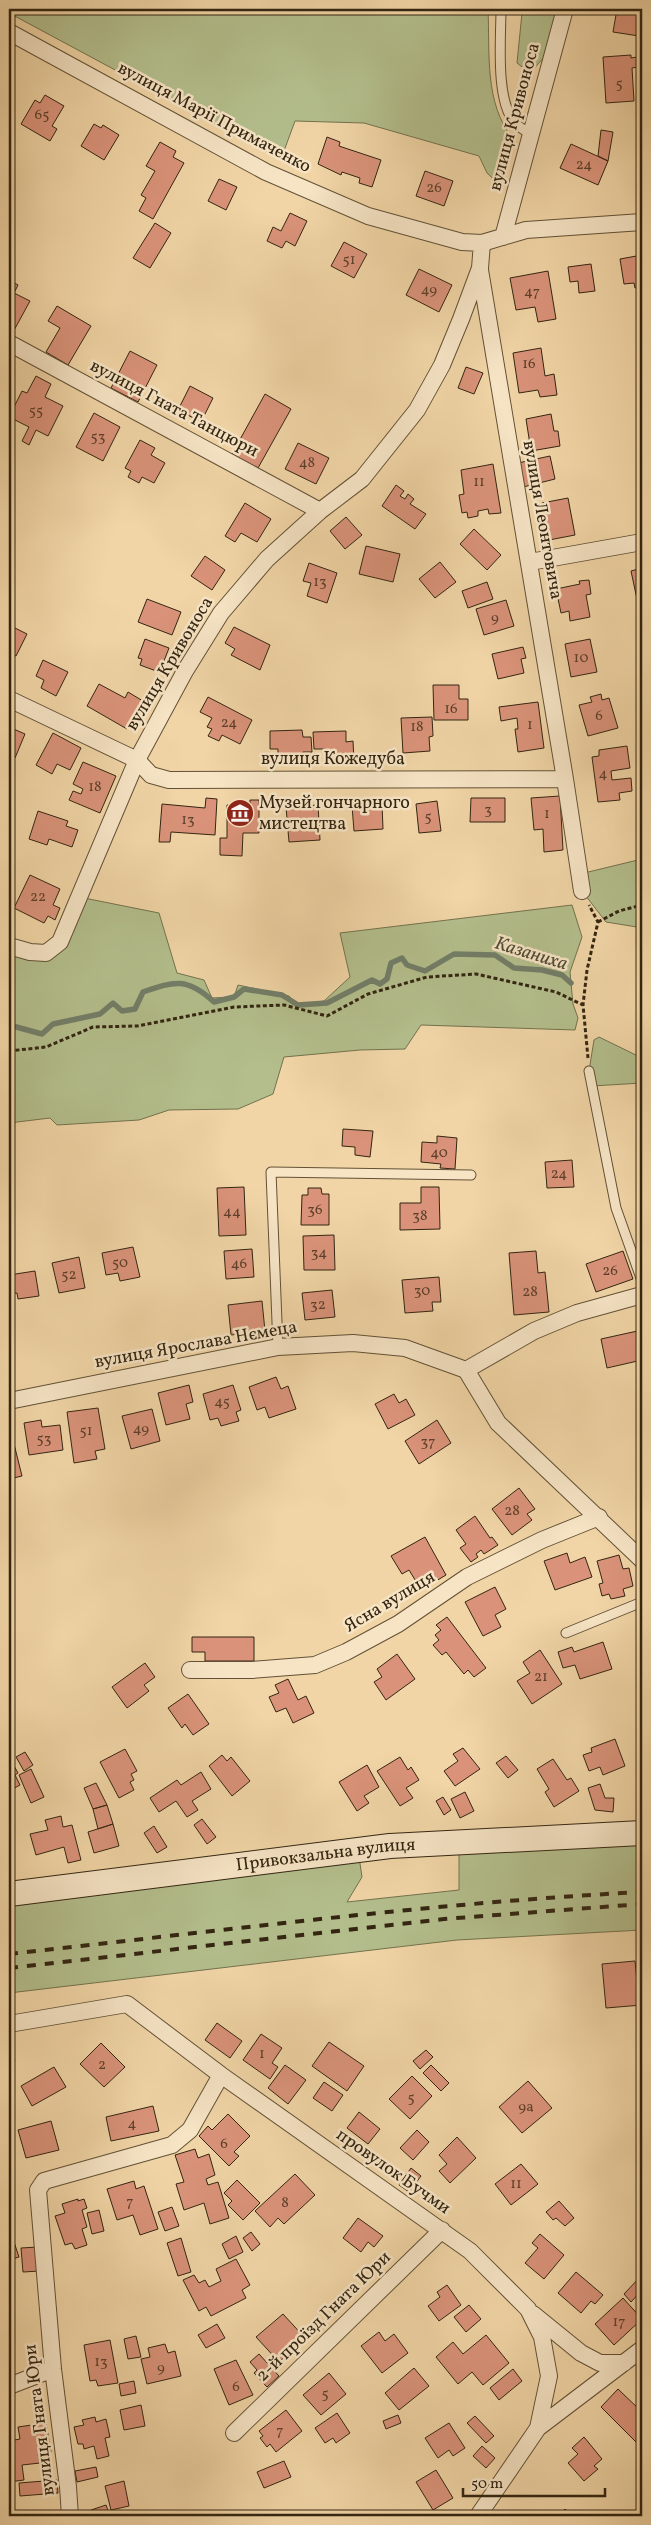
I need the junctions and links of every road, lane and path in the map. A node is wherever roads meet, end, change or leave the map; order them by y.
1 (501, 9) edge
2 (564, 9) edge
3 (9, 32) edge
4 (531, 134) junction
5 (642, 222) edge
6 (503, 236) junction
7 (482, 243) junction
8 (480, 268) junction
9 (9, 343) edge
10 (320, 510) junction
11 (642, 542) edge
12 (530, 562) junction
13 (9, 699) edge
14 (137, 760) junction
15 (564, 779) junction
16 (582, 891) joint
17 (642, 905) edge
18 (598, 922) junction
19 (9, 946) edge
20 (583, 1005) junction
21 (9, 1051) edge
22 (589, 1071) joint
23 (471, 1175) dead end
24 (642, 1281) edge
25 (642, 1295) edge
26 (278, 1347) junction
27 (466, 1370) junction
28 (9, 1401) edge
29 (599, 1517) junction
30 (642, 1560) edge
31 (642, 1602) edge
32 (566, 1633) dead end
33 (190, 1670) dead end
34 (642, 1833) edge
35 (9, 1894) edge
36 (9, 2024) edge
37 (221, 2075) junction
38 (442, 2230) junction
39 (528, 2310) junction
40 (642, 2349) edge
41 (624, 2363) junction
42 (53, 2369) junction
43 (9, 2386) edge
44 (538, 2428) junction
45 (234, 2432) dead end
46 (70, 2516) edge
47 (478, 2516) edge

1 - 4 lane
2 - 4 street, вулиця Кривоноса
3 - 7 street, вулиця Марії Примаченко
4 - 6 street, вулиця Кривоноса
5 - 6 street, вулиця Марії Примаченко
6 - 7 street, вулиця Марії Примаченко
7 - 8 street, вулиця Кривоноса
8 - 10 street, вулиця Кривоноса
8 - 12 street, вулиця Леонтовича
9 - 10 street, вулиця Гната Танцюри
10 - 14 street, вулиця Кривоноса
11 - 12 street
12 - 15 street, вулиця Леонтовича
13 - 14 street, вулиця Кожедуба
14 - 15 street, вулиця Кожедуба
14 - 19 street, вулиця Кривоноса
15 - 16 street
16 - 18 path
17 - 18 path
18 - 20 path
20 - 21 path
20 - 22 path
22 - 24 lane
23 - 26 lane
25 - 27 street
26 - 27 street, вулиця Ярослава Нємеца
26 - 28 street, вулиця Ярослава Нємеца
27 - 29 street
29 - 30 street
29 - 33 street, Ясна вулиця
31 - 32 lane
34 - 35 street, Привокзальна вулиця
36 - 37 street, провулок Бучми
37 - 38 street, провулок Бучми
37 - 42 street, вулиця Гната Юри
38 - 39 street, провулок Бучми
38 - 45 street, 2-й проїзд Гната Юри
39 - 41 street
39 - 44 street, провулок Бучми
40 - 41 street
41 - 44 street
42 - 43 street
42 - 46 street, вулиця Гната Юри
44 - 47 street

